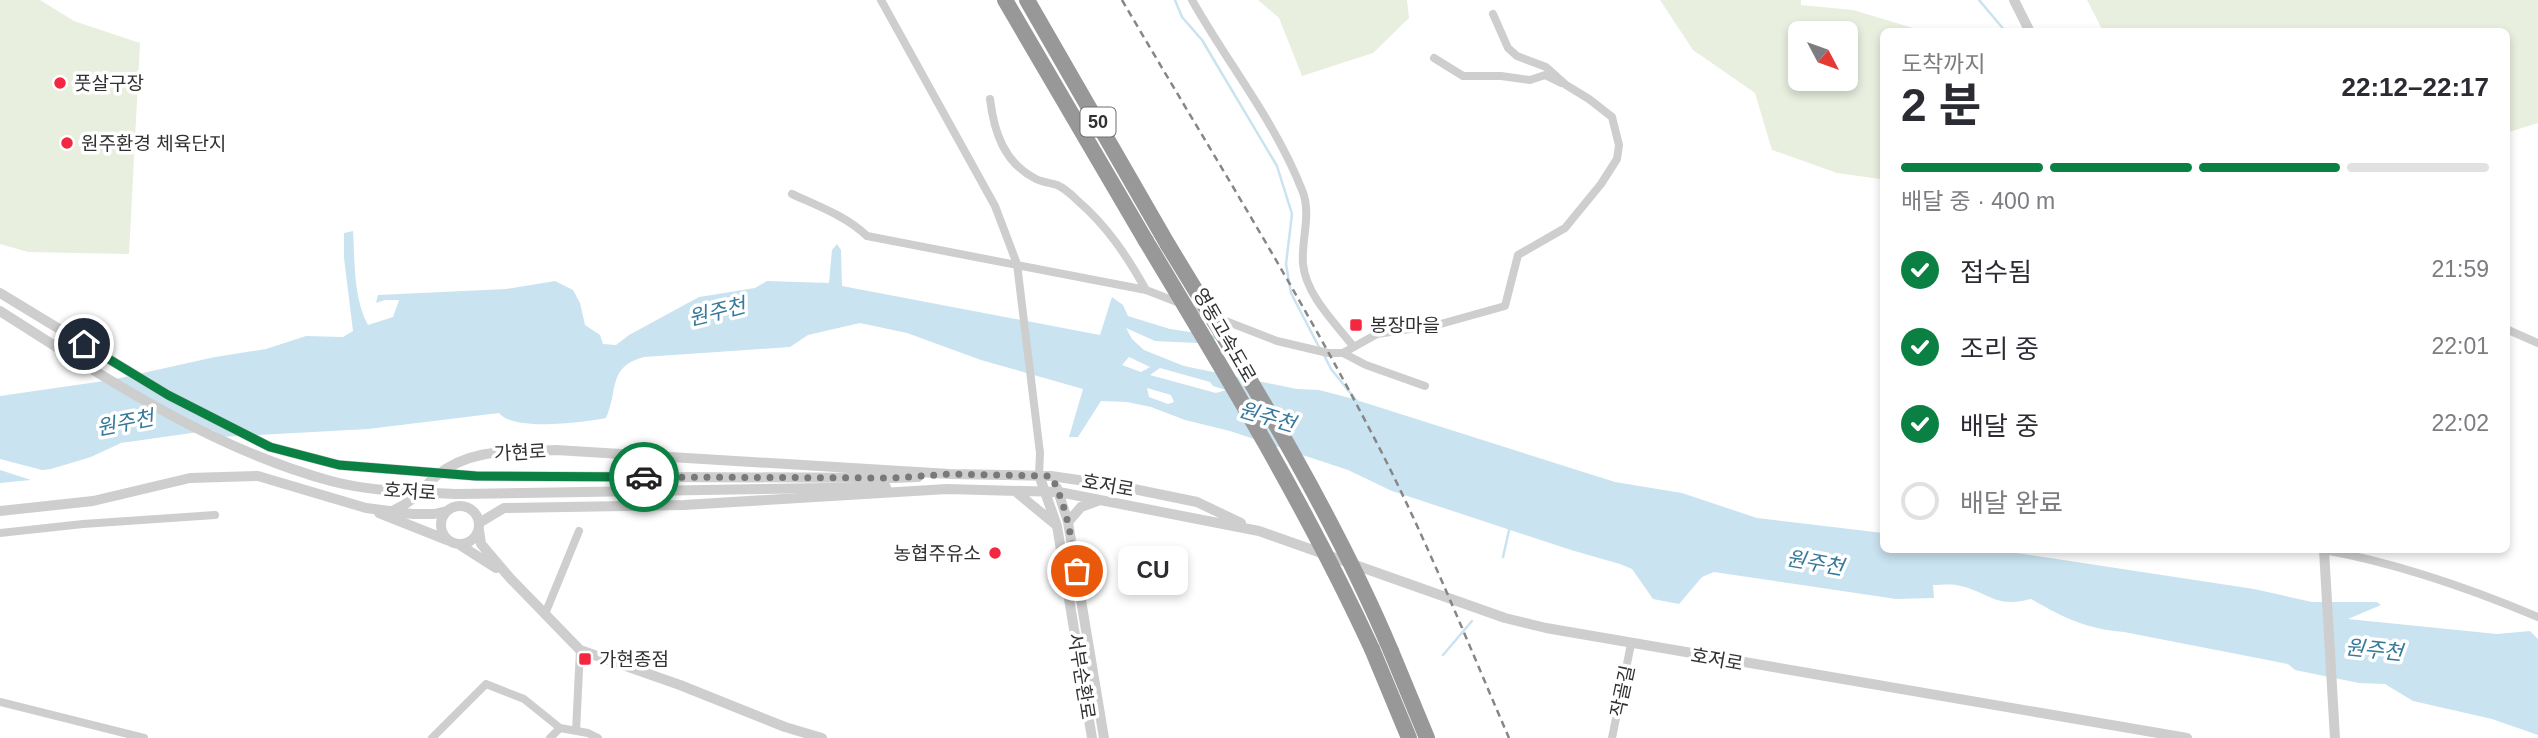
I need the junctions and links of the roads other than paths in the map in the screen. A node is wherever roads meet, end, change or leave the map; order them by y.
1 (881, 0) edge
2 (1005, 0) edge
3 (1027, 0) edge
4 (1192, 0) edge
5 (2014, 0) edge
6 (1493, 14) dead end
7 (2028, 28) edge
8 (1434, 58) dead end
9 (1566, 85) junction
10 (990, 99) dead end
11 (792, 194) dead end
12 (1017, 264) junction
13 (1146, 290) junction
14 (0, 293) edge
15 (0, 311) edge
16 (2510, 331) edge
17 (2538, 344) edge
18 (1353, 346) junction
19 (1343, 353) junction
20 (1426, 386) dead end
21 (1040, 453) junction
22 (1039, 475) junction
23 (1051, 476) junction
24 (893, 482) junction
25 (1015, 491) junction
26 (1045, 492) junction
27 (1059, 492) junction
28 (1102, 499) junction
29 (366, 508) junction
30 (394, 510) junction
31 (0, 511) edge
32 (447, 511) junction
33 (215, 515) dead end
34 (1068, 522) junction
35 (479, 526) junction
36 (1057, 526) junction
37 (579, 531) dead end
38 (1259, 531) junction
39 (0, 533) edge
40 (447, 540) junction
41 (459, 545) junction
42 (2324, 553) edge
43 (2343, 553) edge
44 (510, 578) junction
45 (545, 614) junction
46 (2538, 617) edge
47 (1632, 644) junction
48 (580, 650) junction
49 (0, 702) edge
50 (560, 728) junction
51 (576, 731) junction
52 (2334, 736) edge
53 (144, 738) edge
54 (432, 738) edge
55 (550, 738) edge
56 (598, 738) edge
57 (822, 738) edge
58 (1092, 738) edge
59 (1104, 738) edge
60 (1409, 738) edge
61 (1427, 738) edge
62 (1612, 738) edge
63 (2187, 738) edge

1 - 12 street
2 - 60 highway, 영동고속도로 / 50, bridge
3 - 61 highway, 영동고속도로 / 50, bridge
4 - 18 street
5 - 7 street
6 - 9 street
8 - 9 street
9 - 18 street
10 - 13 street
11 - 12 street
12 - 13 street
12 - 21 street
13 - 19 street
14 - 24 street, 호저로, bridge
15 - 24 street, 호저로, bridge
16 - 17 street
18 - 19 street
19 - 20 street
21 - 22 street
21 - 23 street
22 - 23 street, 호저로
22 - 24 street, 호저로
22 - 26 street, 서부순환로
23 - 27 street, 서부순환로
23 - 38 street, 호저로
24 - 25 street, 호저로
24 - 30 street, 가현로
24 - 35 street
25 - 26 street, 호저로
25 - 36 street
26 - 27 street, 호저로
26 - 36 street, 서부순환로
27 - 28 street, 호저로
27 - 34 street, 서부순환로
28 - 34 street
28 - 38 street, 호저로
29 - 30 street
29 - 31 street
29 - 40 street
30 - 32 street
32 - 35 street
32 - 40 street
33 - 39 street
34 - 59 street, 서부순환로
35 - 41 street
35 - 44 street
36 - 58 street, 서부순환로
37 - 45 street
38 - 47 street, 호저로
40 - 41 street
41 - 44 street
42 - 52 street
43 - 46 street
44 - 45 street
45 - 48 street
47 - 62 street, 작골길
47 - 63 street, 호저로
48 - 51 street
48 - 57 street
49 - 53 street
50 - 51 street
50 - 54 street
50 - 55 street
51 - 56 street

